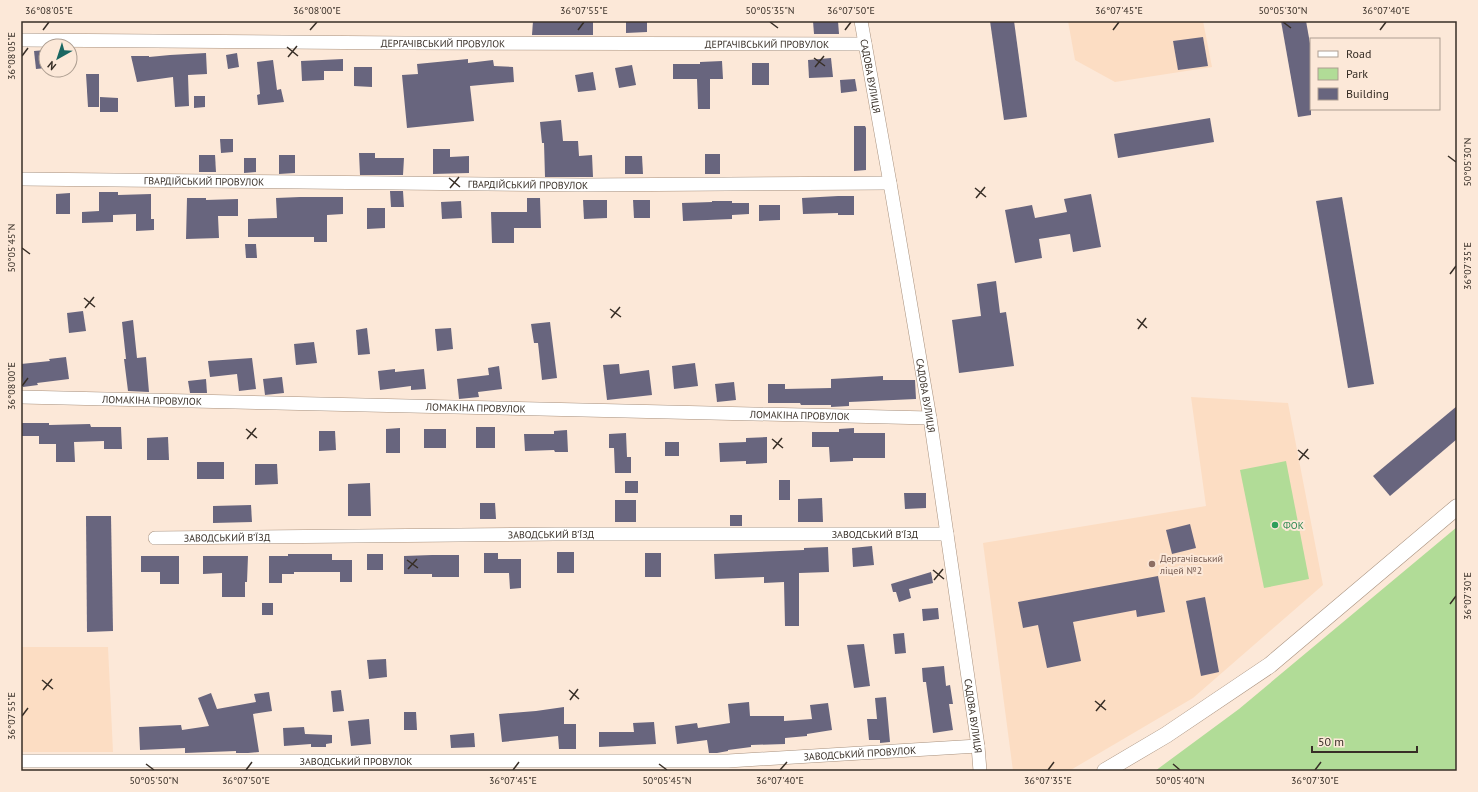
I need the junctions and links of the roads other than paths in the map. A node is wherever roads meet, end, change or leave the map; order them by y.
1 (861, 21) edge
2 (21, 40) edge
3 (865, 44) junction
4 (21, 180) edge
5 (890, 183) junction
6 (21, 397) edge
7 (930, 418) junction
8 (1457, 508) edge
9 (947, 534) junction
10 (155, 538) dead end
11 (978, 746) junction
12 (21, 761) edge
13 (980, 771) edge
14 (1105, 771) edge

1 - 3 street, САДОВА ВУЛИЦЯ
2 - 3 street, ДЕРГАЧІВСЬКИЙ ПРОВУЛОК
3 - 5 street, САДОВА ВУЛИЦЯ
4 - 5 street, ГВАРДІЙСЬКИЙ ПРОВУЛОК
5 - 7 street, САДОВА ВУЛИЦЯ
6 - 7 street, ЛОМАКІНА ПРОВУЛОК
7 - 9 street, САДОВА ВУЛИЦЯ
8 - 14 street
9 - 10 street, ЗАВОДСЬКИЙ В’ЇЗД
9 - 11 street, САДОВА ВУЛИЦЯ
11 - 12 street, ЗАВОДСЬКИЙ ПРОВУЛОК
11 - 13 street, САДОВА ВУЛИЦЯ

